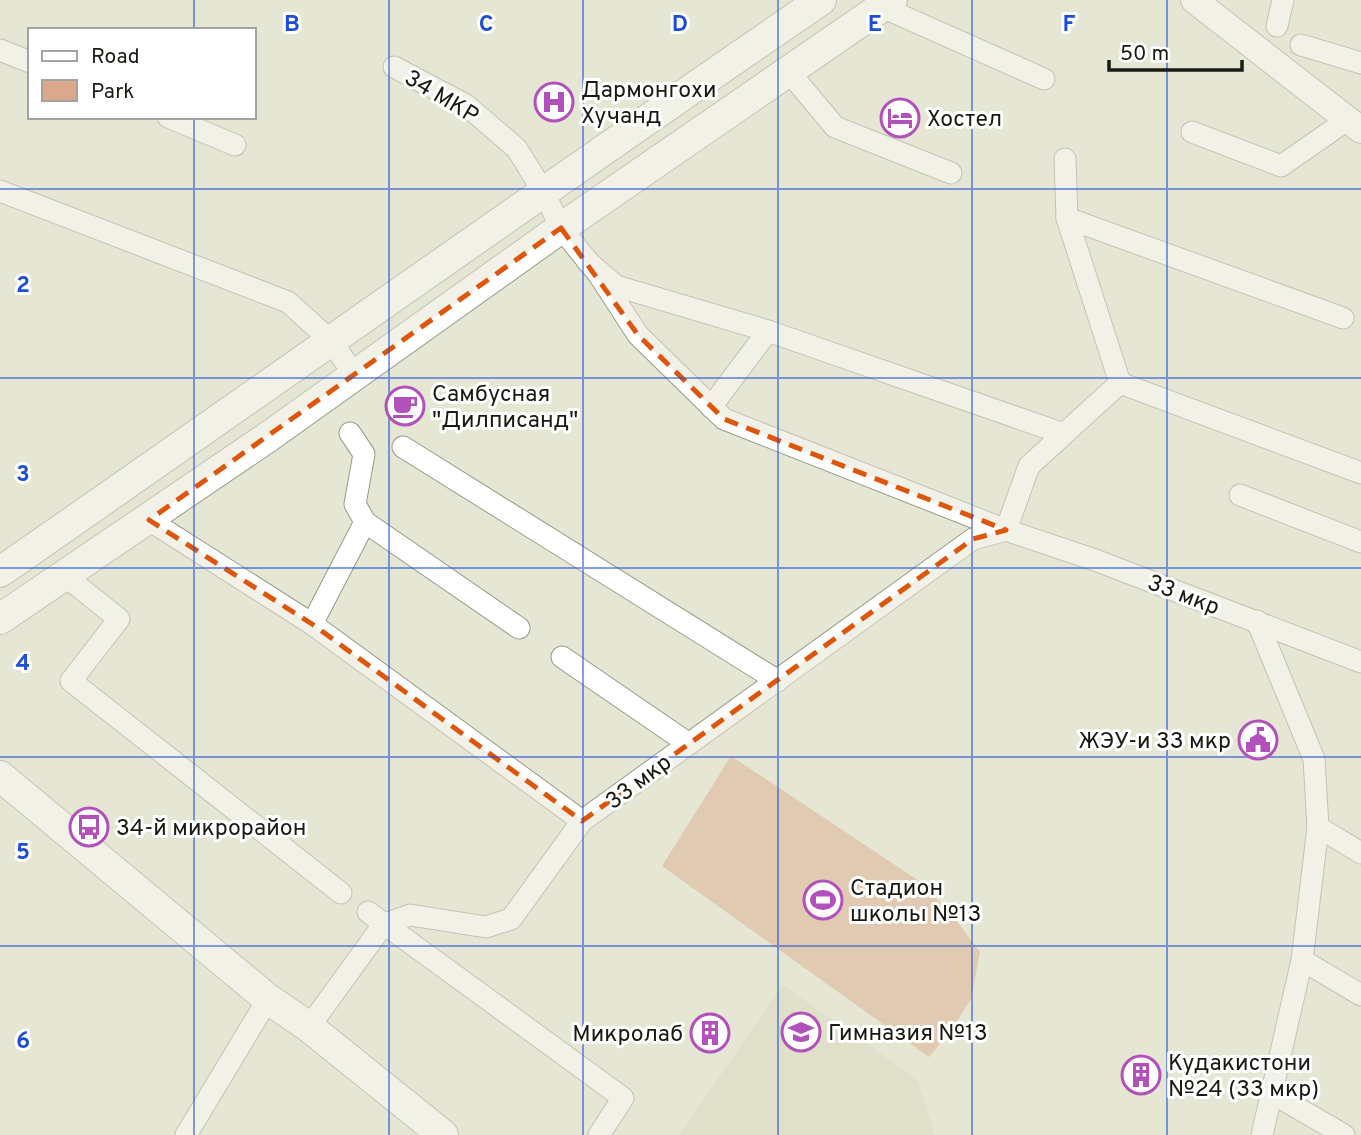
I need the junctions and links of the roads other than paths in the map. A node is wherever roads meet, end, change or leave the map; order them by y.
1 (821, 0) edge
2 (1194, 0) edge
3 (1283, 0) edge
4 (887, 3) edge
5 (1277, 26) dead end
6 (1301, 45) dead end
7 (0, 50) edge
8 (28, 61) edge
9 (1361, 63) edge
10 (394, 66) dead end
11 (789, 72) junction
12 (1044, 79) dead end
13 (173, 119) edge
14 (1354, 125) edge
15 (1192, 132) dead end
16 (235, 145) dead end
17 (1065, 159) dead end
18 (951, 173) dead end
19 (0, 191) edge
20 (542, 191) junction
21 (1067, 218) junction
22 (561, 228) junction
23 (587, 261) junction
24 (1343, 318) dead end
25 (768, 331) junction
26 (332, 342) junction
27 (355, 376) junction
28 (1120, 383) junction
29 (712, 407) junction
30 (350, 433) dead end
31 (1064, 434) junction
32 (403, 447) dead end
33 (1361, 472) edge
34 (1240, 495) dead end
35 (149, 520) junction
36 (365, 522) junction
37 (1006, 530) junction
38 (1361, 542) edge
39 (0, 572) edge
40 (64, 575) junction
41 (0, 620) edge
42 (1257, 621) junction
43 (312, 624) junction
44 (519, 628) dead end
45 (562, 657) dead end
46 (1361, 662) edge
47 (778, 681) junction
48 (689, 744) junction
49 (0, 776) edge
50 (582, 821) junction
51 (1318, 827) junction
52 (1361, 853) edge
53 (341, 893) dead end
54 (376, 919) junction
55 (1302, 960) junction
56 (1361, 995) edge
57 (268, 999) junction
58 (309, 1027) junction
59 (1272, 1093) junction
60 (432, 1132) edge
61 (186, 1135) edge
62 (599, 1135) edge
63 (1262, 1135) edge
64 (1343, 1135) edge

1 - 20 main road
2 - 14 street
3 - 5 street
4 - 11 main road
4 - 12 street
6 - 9 street
7 - 8 street
10 - 20 street, 34 МКР
11 - 18 street
11 - 22 main road
13 - 16 street
14 - 15 street
17 - 21 street
19 - 26 street
20 - 22 street, 34 МКР
20 - 26 main road
21 - 24 street
21 - 28 street
22 - 23 street, 33 мкр
22 - 27 main road
23 - 25 street
23 - 29 street, 33 мкр
25 - 29 street
25 - 31 street
26 - 27 street
26 - 39 main road
27 - 35 main road
28 - 31 street
28 - 33 street
29 - 37 street, 33 мкр
30 - 36 street
31 - 37 street
32 - 47 street
34 - 38 street
35 - 40 main road
35 - 43 street
36 - 43 street
36 - 44 street
37 - 42 street, 33 мкр
37 - 47 street, 33 мкр
40 - 41 main road
40 - 53 street
42 - 46 street, 33 мкр
42 - 51 street
43 - 50 street
45 - 48 street
47 - 48 street, 33 мкр
48 - 50 street, 33 мкр
49 - 57 main road
50 - 54 street, 33 мкр
51 - 52 street
51 - 55 street
54 - 58 street
54 - 62 street
55 - 56 street
55 - 59 street
57 - 58 main road
57 - 61 street
58 - 60 main road
59 - 63 street
59 - 64 street

